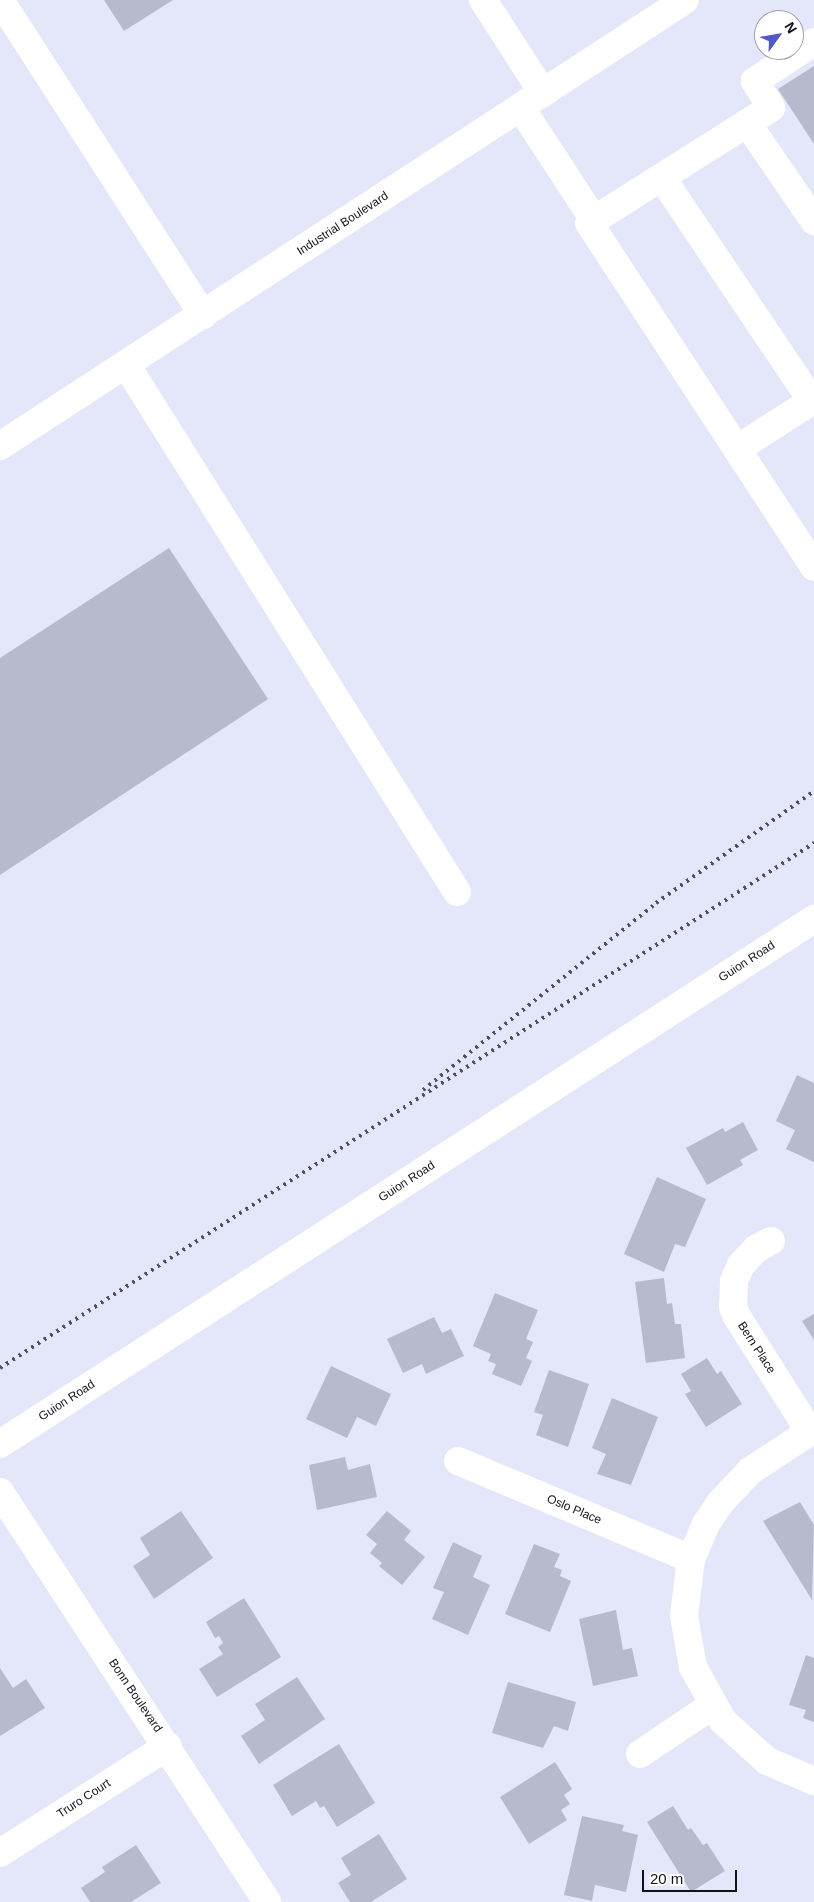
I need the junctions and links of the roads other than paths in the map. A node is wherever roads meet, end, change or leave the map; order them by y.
1 (0, 0) edge
2 (483, 0) edge
3 (685, 0) edge
4 (814, 42) edge
5 (543, 93) junction
6 (521, 108) junction
7 (747, 123) junction
8 (662, 178) junction
9 (594, 220) junction
10 (814, 221) edge
11 (203, 315) junction
12 (127, 366) junction
13 (813, 401) edge
14 (0, 446) edge
15 (737, 448) junction
16 (814, 567) edge
17 (457, 892) dead end
18 (814, 919) edge
19 (771, 1241) dead end
20 (812, 1430) edge
21 (0, 1444) edge
22 (458, 1461) dead end
23 (0, 1492) edge
24 (691, 1559) junction
25 (713, 1705) junction
26 (168, 1746) junction
27 (640, 1754) dead end
28 (814, 1781) edge
29 (0, 1853) edge
30 (267, 1902) edge

1 - 11 street
2 - 5 street
3 - 5 street, Industrial Boulevard
4 - 7 street
5 - 6 street, Industrial Boulevard
6 - 9 street
6 - 11 street, Industrial Boulevard
7 - 8 street
7 - 10 street
8 - 9 street
8 - 13 street
9 - 15 street
11 - 12 street, Industrial Boulevard
12 - 14 street, Industrial Boulevard
12 - 17 street
13 - 15 street
15 - 16 street
18 - 21 street, Guion Road
19 - 20 street, Bern Place
20 - 24 street
22 - 24 street, Oslo Place
23 - 26 street, Bonn Boulevard
24 - 25 street
25 - 27 street
25 - 28 street
26 - 29 street, Truro Court
26 - 30 street, Bonn Boulevard

